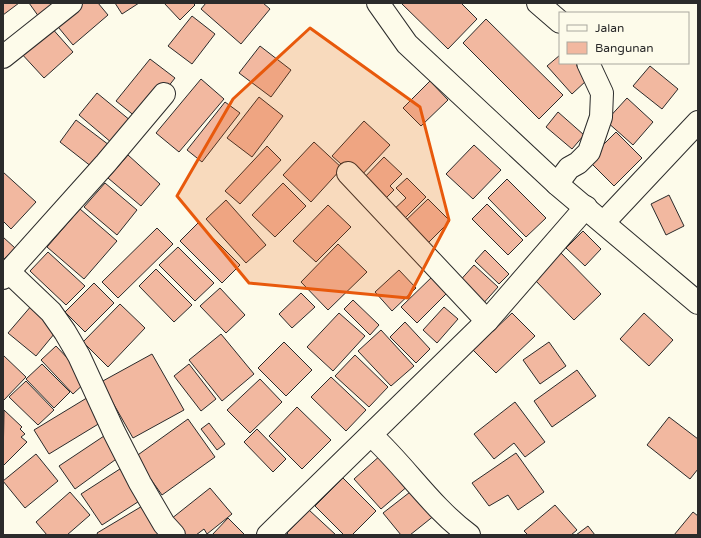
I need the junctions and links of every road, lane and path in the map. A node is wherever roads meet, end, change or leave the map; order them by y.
1 (70, 3) edge
2 (378, 3) edge
3 (538, 3) edge
4 (559, 21) edge
5 (6, 49) edge
6 (588, 64) edge
7 (164, 94) dead end
8 (698, 122) edge
9 (348, 173) dead end
10 (557, 184) junction
11 (586, 207) junction
12 (604, 222) junction
13 (6, 275) edge
14 (698, 303) edge
15 (487, 321) junction
16 (371, 434) junction
17 (174, 535) edge
18 (268, 535) edge
19 (469, 535) edge

1 - 5 street
2 - 10 street
3 - 4 street
6 - 10 street
7 - 13 street
8 - 12 street
9 - 15 street
10 - 11 street
11 - 12 street
11 - 15 street
12 - 14 street
13 - 17 street
15 - 16 street
16 - 18 street
16 - 19 street

